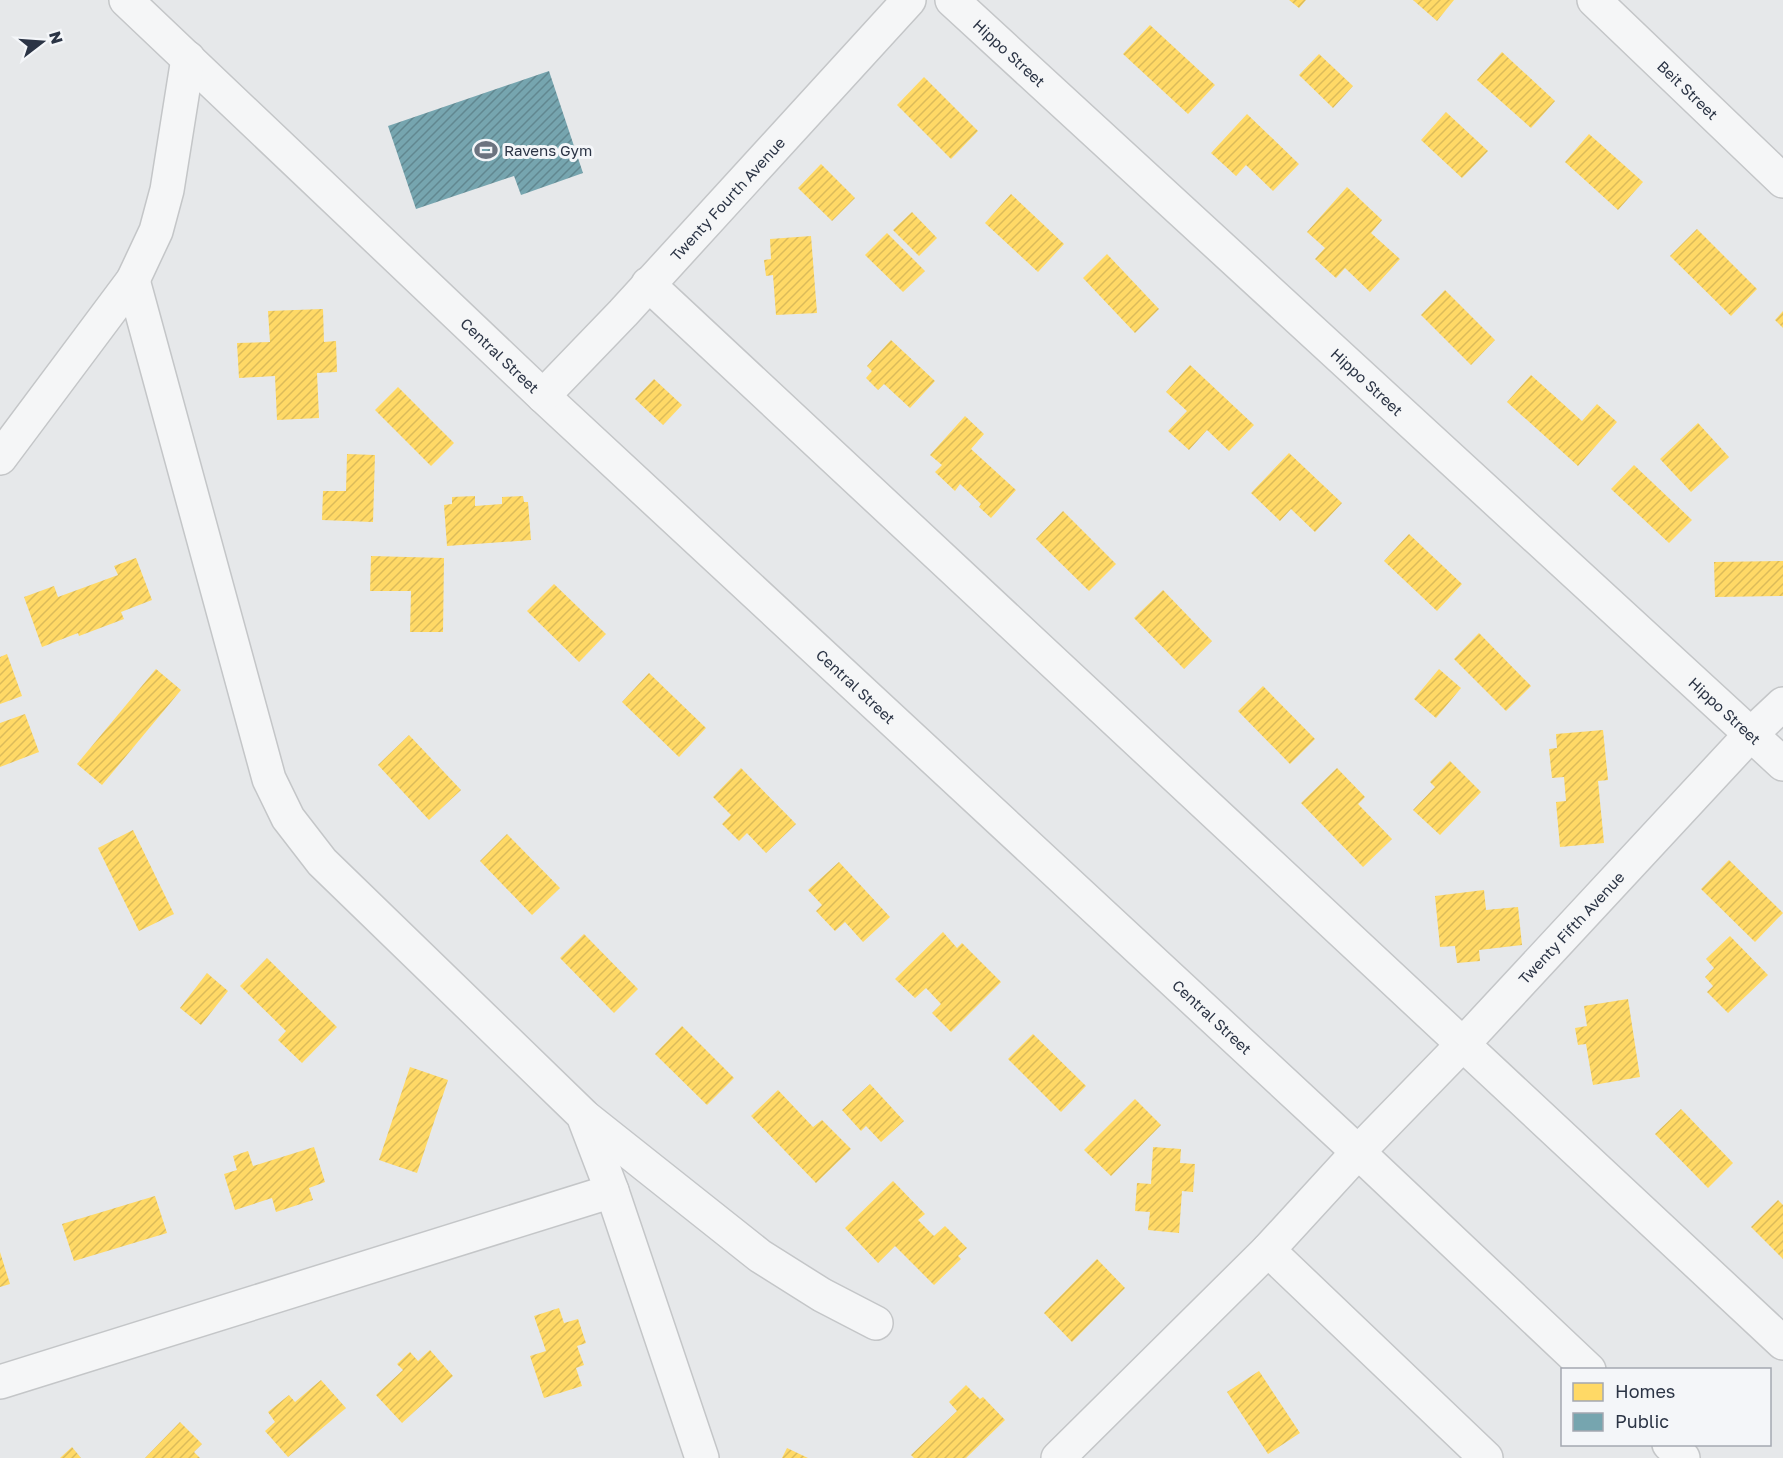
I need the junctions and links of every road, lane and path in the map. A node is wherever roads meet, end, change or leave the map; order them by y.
1 (126, 0) edge
2 (909, 0) edge
3 (952, 0) edge
4 (1594, 0) edge
5 (188, 58) junction
6 (1783, 181) edge
7 (133, 280) junction
8 (648, 284) junction
9 (543, 396) junction
10 (0, 458) edge
11 (1783, 704) edge
12 (1751, 734) junction
13 (1783, 764) edge
14 (1463, 1044) junction
15 (583, 1115) junction
16 (1358, 1152) junction
17 (612, 1191) junction
18 (1268, 1250) junction
19 (876, 1323) dead end
20 (1783, 1343) edge
21 (1587, 1368) edge
22 (0, 1382) edge
23 (1671, 1446) edge
24 (702, 1458) edge
25 (1058, 1458) edge
26 (1486, 1458) edge
27 (1683, 1458) edge

1 - 5 street, Central Street
2 - 8 street, Twenty Fourth Avenue
3 - 12 street, Hippo Street
4 - 6 street, Beit Street
5 - 7 street
5 - 9 street, Central Street
7 - 10 street
7 - 15 street
8 - 9 street, Twenty Fourth Avenue
8 - 14 street
9 - 16 street, Central Street
11 - 12 street, Twenty Fifth Avenue
12 - 13 street, Hippo Street
12 - 14 street, Twenty Fifth Avenue
14 - 16 street, Twenty Fifth Avenue
14 - 20 street
15 - 17 street
15 - 19 street
16 - 18 street, Twenty Fifth Avenue
16 - 21 street, Central Street
17 - 22 street
17 - 24 street
18 - 25 street, Twenty Fifth Avenue
18 - 26 street
23 - 27 street

